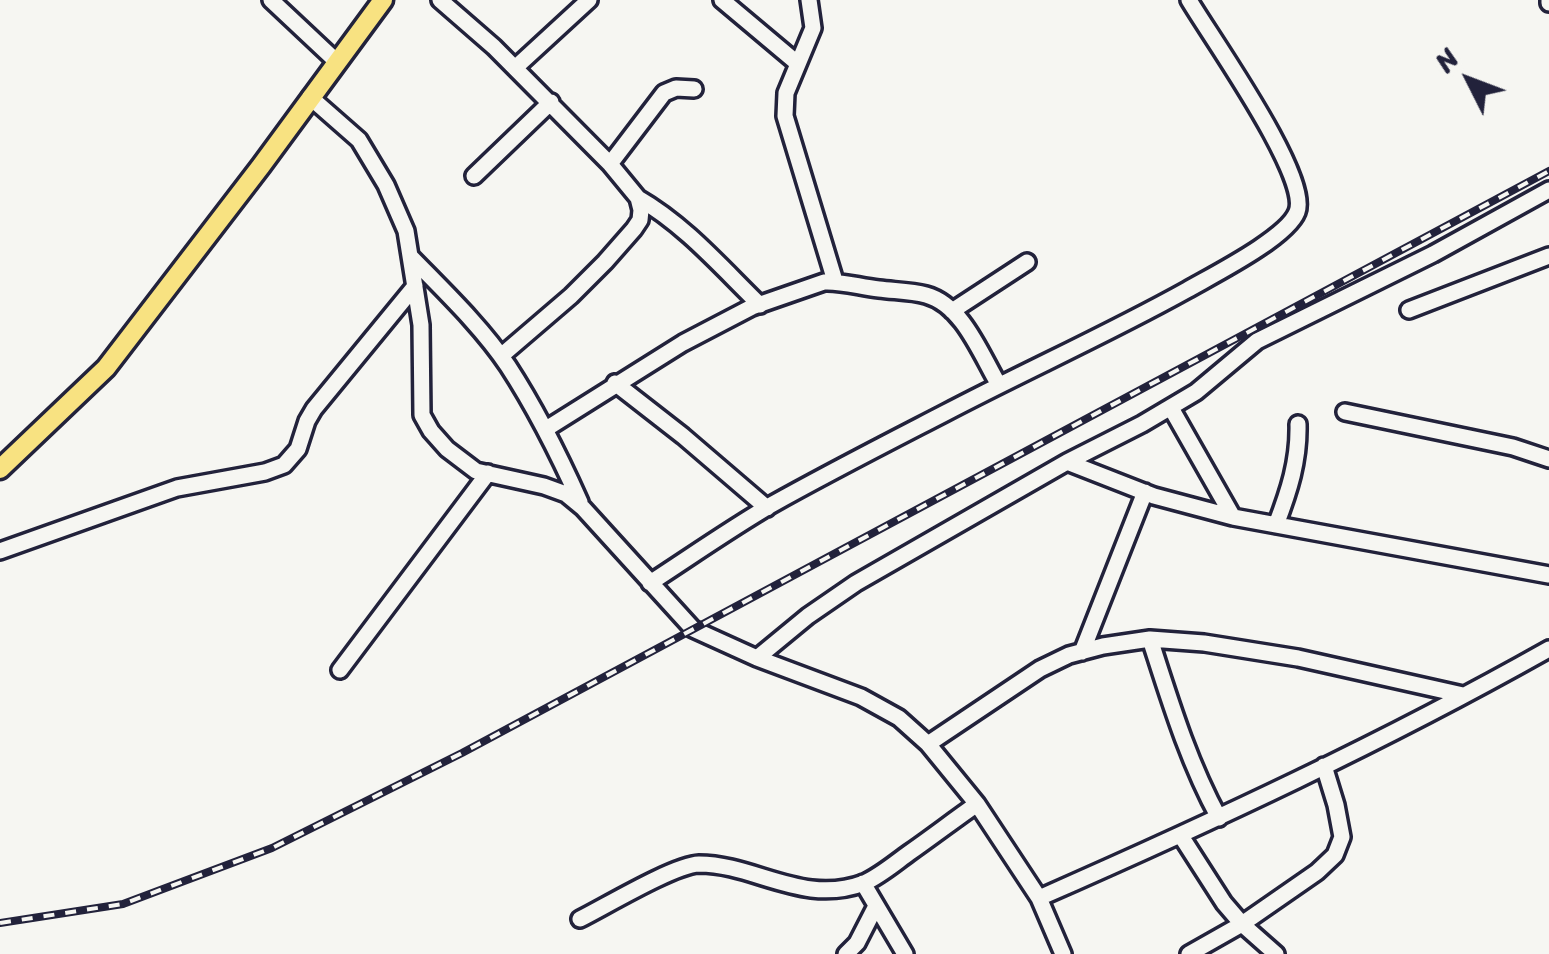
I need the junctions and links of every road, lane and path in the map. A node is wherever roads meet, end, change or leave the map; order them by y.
1 (271, 0) edge
2 (383, 0) edge
3 (440, 0) edge
4 (589, 0) edge
5 (722, 0) edge
6 (808, 0) edge
7 (1189, 0) edge
8 (337, 62) junction
9 (797, 63) junction
10 (515, 68) junction
11 (694, 89) dead end
12 (310, 97) junction
13 (551, 102) junction
14 (610, 164) junction
15 (474, 176) dead end
16 (1549, 190) edge
17 (638, 198) junction
18 (410, 256) junction
19 (1549, 256) edge
20 (1027, 262) dead end
21 (834, 282) junction
22 (415, 286) junction
23 (760, 305) junction
24 (1410, 310) dead end
25 (952, 311) junction
26 (500, 356) junction
27 (615, 383) junction
28 (999, 385) junction
29 (1171, 408) junction
30 (1345, 412) dead end
31 (1298, 424) dead end
32 (546, 428) junction
33 (1549, 459) edge
34 (1067, 462) junction
35 (0, 469) edge
36 (488, 473) junction
37 (1145, 492) junction
38 (583, 508) junction
39 (767, 508) junction
40 (1233, 517) junction
41 (1276, 525) junction
42 (0, 551) edge
43 (1549, 575) edge
44 (650, 582) junction
45 (1150, 639) junction
46 (1549, 649) edge
47 (1082, 652) junction
48 (757, 658) junction
49 (340, 670) dead end
50 (1464, 695) junction
51 (928, 744) junction
52 (1324, 766) junction
53 (977, 804) junction
54 (1219, 818) junction
55 (1181, 836) junction
56 (863, 883) junction
57 (1039, 898) junction
58 (876, 906) junction
59 (580, 919) dead end
60 (1242, 924) junction
61 (846, 954) edge
62 (906, 954) edge
63 (1063, 954) edge
64 (1189, 954) edge
65 (1276, 954) edge

1 - 8 street
2 - 8 main road
3 - 10 street
4 - 10 street
5 - 9 street
6 - 9 street
7 - 28 street
8 - 12 main road
9 - 21 street
10 - 13 street
11 - 14 street
12 - 18 street
12 - 35 main road
13 - 14 street
13 - 15 street
14 - 17 street
16 - 29 street
17 - 23 street
17 - 26 street
18 - 22 street
18 - 26 street
19 - 24 street
20 - 25 street
21 - 23 street
21 - 25 street
22 - 36 street
22 - 42 street
23 - 27 street
25 - 28 street
26 - 32 street
27 - 32 street
27 - 39 street
28 - 39 street
29 - 34 street
29 - 40 street
30 - 33 street
31 - 41 street
32 - 38 street
34 - 37 street
34 - 48 street
36 - 38 street
36 - 49 street
37 - 40 street
37 - 47 street
38 - 44 street
39 - 44 street
40 - 41 street
41 - 43 street
44 - 48 street
45 - 47 street
45 - 50 street
45 - 54 street
46 - 50 street
47 - 51 street
48 - 51 street
50 - 52 street
51 - 53 street
52 - 54 street
52 - 60 street
53 - 56 street
53 - 57 street
54 - 55 street
55 - 57 street
55 - 60 street
56 - 58 street
56 - 59 street
57 - 63 street
58 - 61 street
58 - 62 street
60 - 64 street
60 - 65 street

